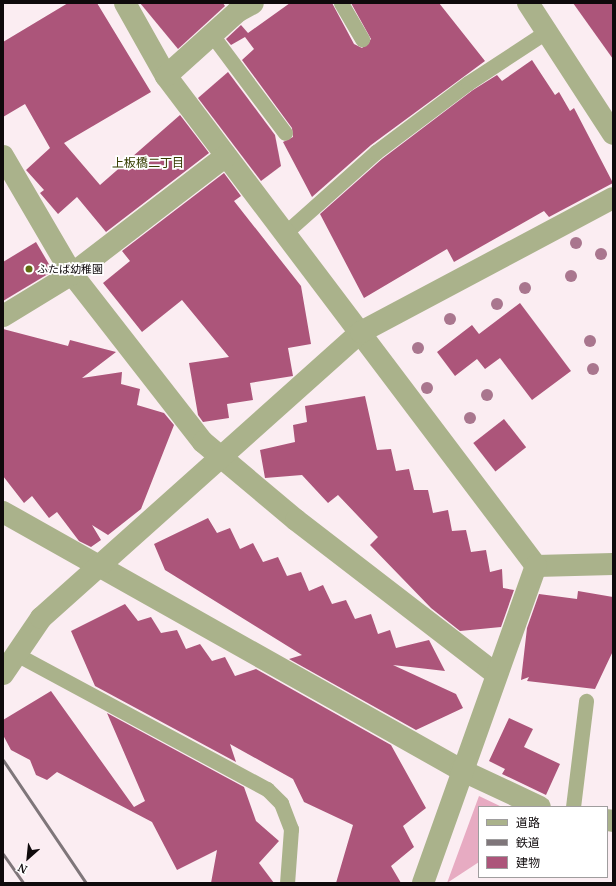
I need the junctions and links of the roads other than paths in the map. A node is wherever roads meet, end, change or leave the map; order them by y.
1 (125, 3) edge
2 (253, 3) edge
3 (341, 3) edge
4 (528, 3) edge
5 (546, 32) junction
6 (212, 35) junction
7 (362, 39) dead end
8 (166, 76) junction
9 (285, 133) dead end
10 (613, 134) edge
11 (3, 156) edge
12 (226, 156) junction
13 (613, 198) edge
14 (286, 233) junction
15 (72, 274) junction
16 (3, 316) edge
17 (361, 332) junction
18 (220, 456) junction
19 (3, 512) edge
20 (613, 564) edge
21 (536, 566) junction
22 (98, 567) junction
23 (16, 654) junction
24 (3, 674) edge
25 (495, 674) junction
26 (586, 701) dead end
27 (461, 770) junction
28 (538, 806) edge
29 (573, 806) edge
30 (287, 883) edge
31 (423, 883) edge

1 - 8 street
2 - 6 street
3 - 7 lane
4 - 5 street
5 - 10 street
5 - 14 lane
6 - 8 street
6 - 9 lane
8 - 12 street
11 - 15 street
12 - 14 street
12 - 15 street
13 - 17 street
14 - 17 street
15 - 16 street
15 - 18 street
17 - 18 street
17 - 21 street
18 - 22 street
18 - 25 street
19 - 22 street
20 - 21 street
21 - 25 street
22 - 23 street
22 - 27 street
23 - 24 street
23 - 30 lane
25 - 27 street
26 - 29 lane
27 - 28 street
27 - 31 street

